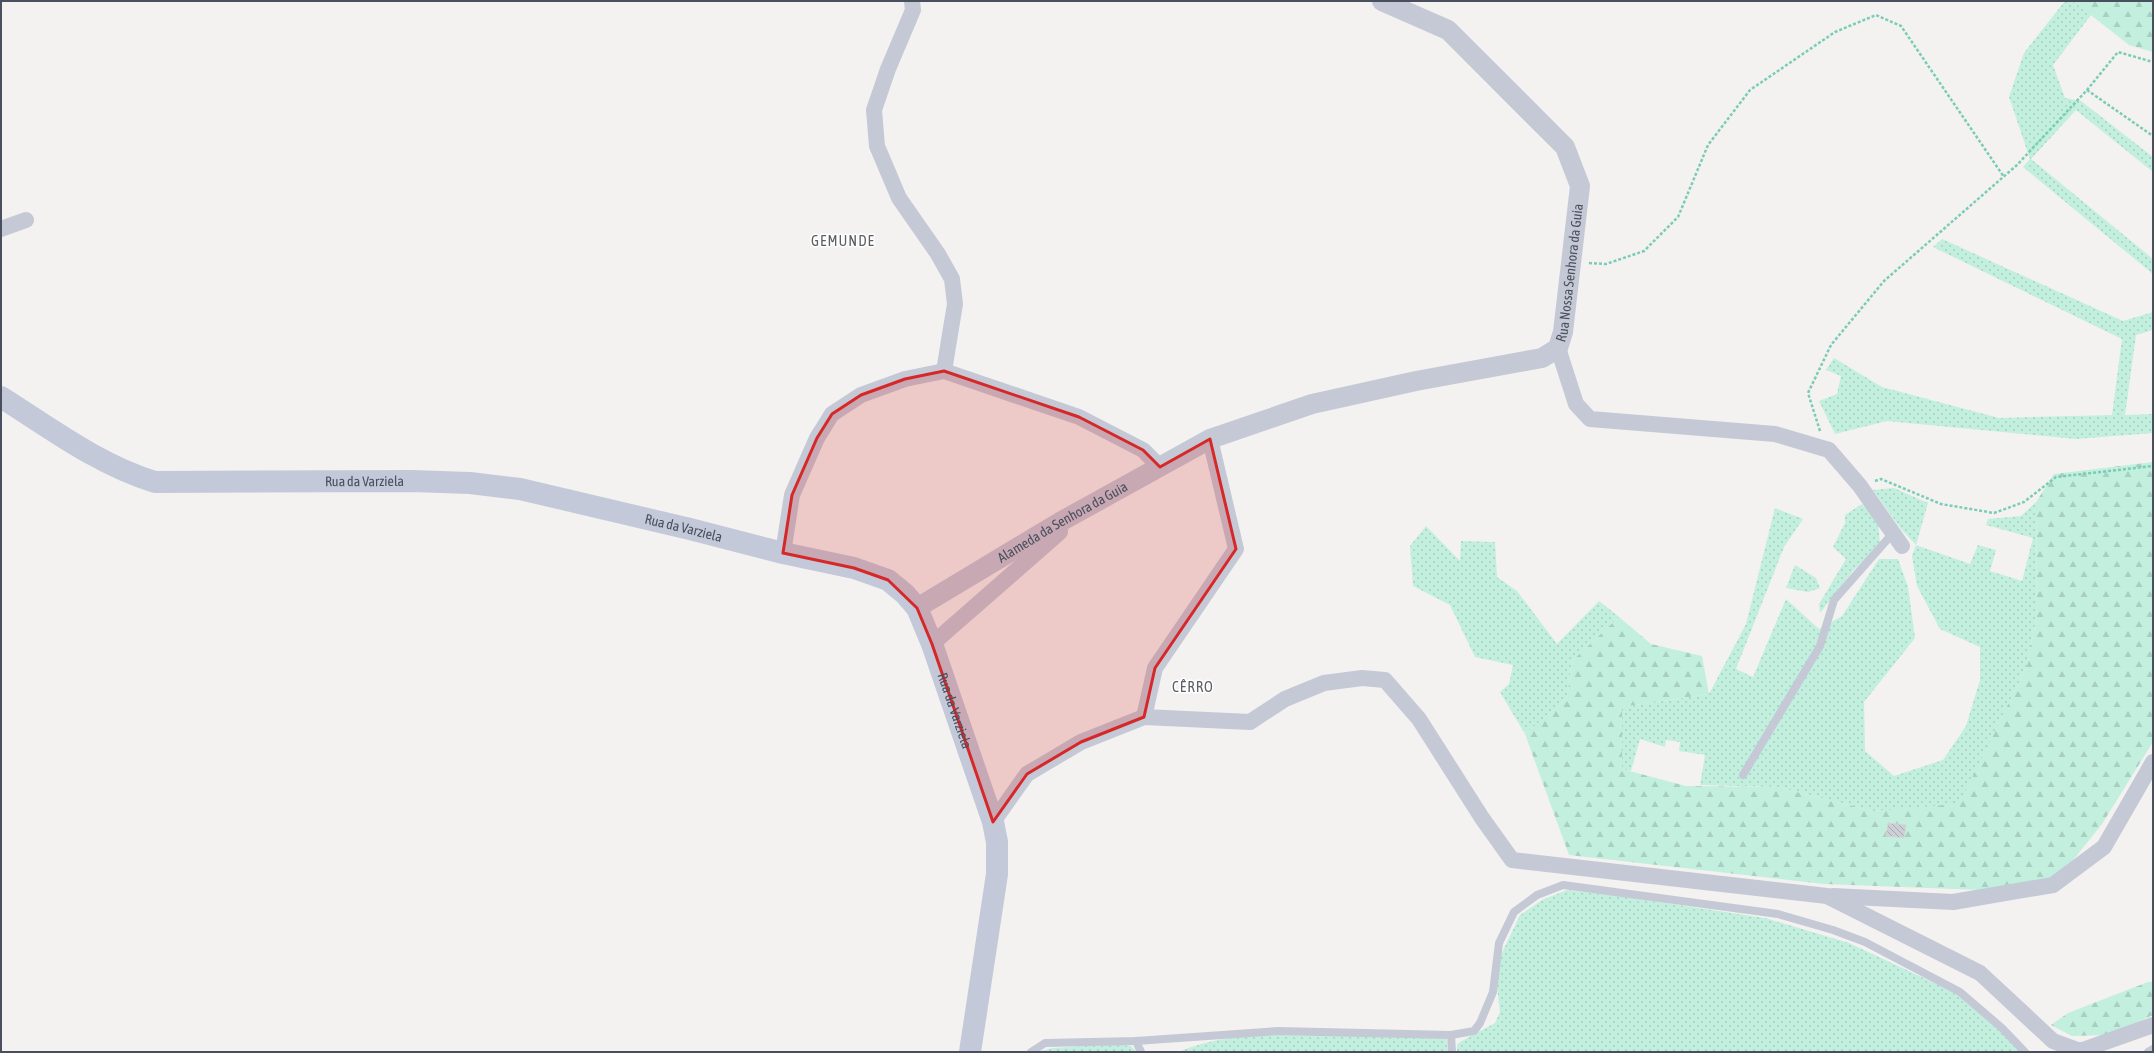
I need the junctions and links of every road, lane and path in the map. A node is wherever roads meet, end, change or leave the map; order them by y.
1 (912, 1) edge
2 (1382, 1) edge
3 (2153, 62) edge
4 (2087, 90) junction
5 (2153, 136) edge
6 (2004, 176) junction
7 (26, 220) dead end
8 (1, 229) edge
9 (1571, 261) junction
10 (1558, 348) junction
11 (944, 371) junction
12 (1, 397) edge
13 (1210, 439) junction
14 (1829, 450) junction
15 (2153, 466) edge
16 (1160, 467) junction
17 (1860, 486) junction
18 (1060, 522) junction
19 (1898, 540) joint
20 (783, 553) junction
21 (917, 608) junction
22 (932, 644) junction
23 (1144, 717) junction
24 (2153, 762) edge
25 (1744, 775) dead end
26 (994, 822) junction
27 (1827, 896) junction
28 (2153, 1025) edge
29 (1451, 1034) junction
30 (1136, 1041) junction
31 (2153, 1049) edge
32 (970, 1052) edge
33 (1031, 1052) edge
34 (1141, 1052) edge
35 (1452, 1052) edge
36 (2025, 1052) edge
37 (2148, 1052) edge

1 - 11 street
2 - 9 street, Rua Nossa Senhora da Guia
3 - 4 path
4 - 5 path
4 - 6 path
6 - 9 path
6 - 14 path
7 - 8 street
9 - 10 street, Rua Nossa Senhora da Guia
10 - 13 street, Rua Nossa Senhora da Guia
10 - 14 street
11 - 16 street
11 - 20 street
12 - 20 main road, Rua da Varziela
13 - 16 street, Alameda da Senhora da Guia
13 - 23 street
14 - 17 street
15 - 17 path
16 - 18 street, Alameda da Senhora da Guia
17 - 19 street
18 - 21 street, Alameda da Senhora da Guia
18 - 22 street
19 - 25 lane
20 - 21 main road, Rua da Varziela
21 - 22 main road, Rua da Varziela
22 - 26 main road, Rua da Varziela
23 - 26 street
23 - 27 street
24 - 27 street
26 - 32 main road, Rua da Varziela
27 - 28 street
29 - 30 lane
29 - 35 lane
29 - 36 lane
30 - 33 lane
30 - 34 lane
31 - 37 lane

